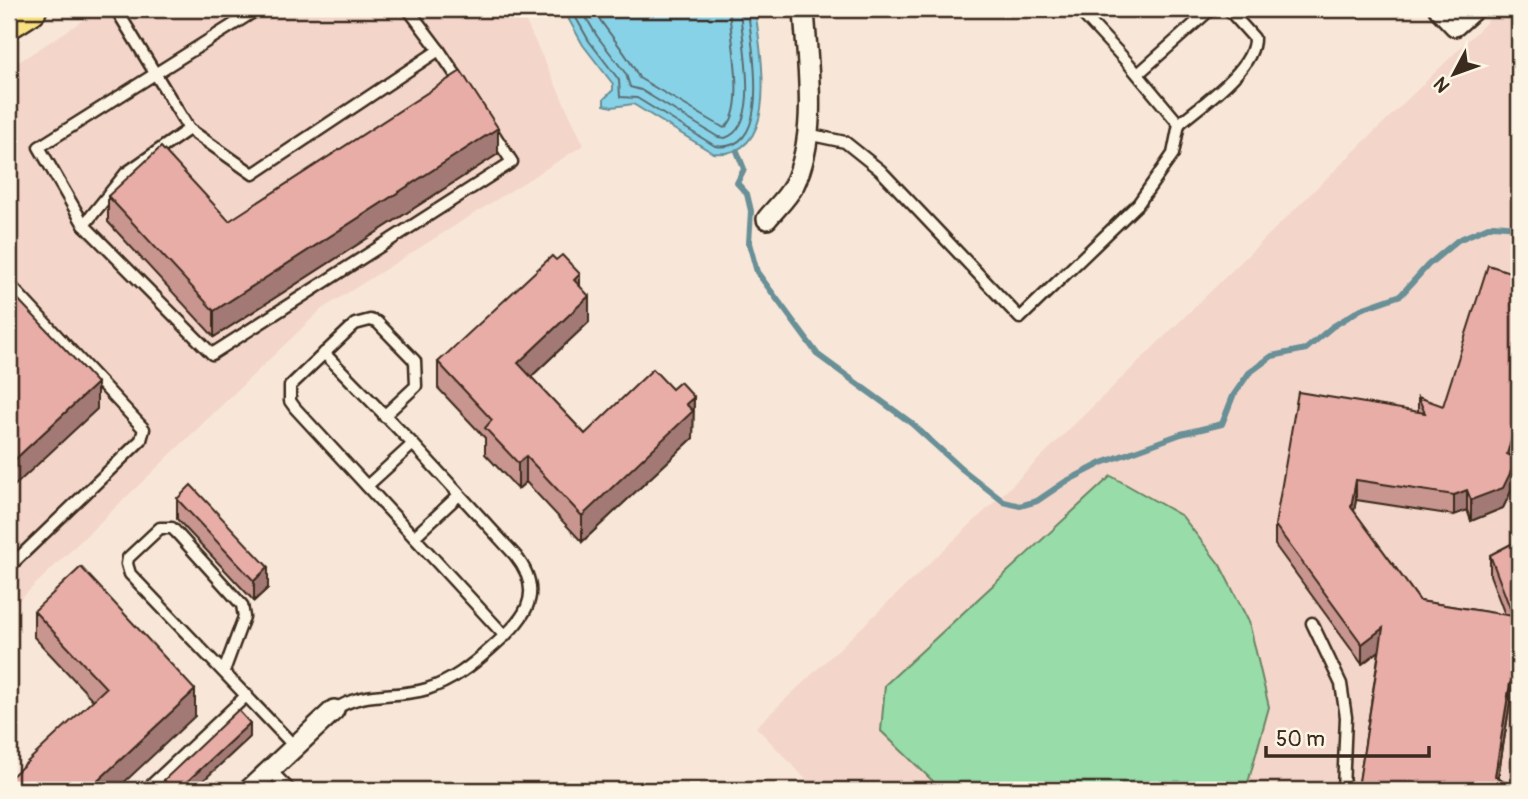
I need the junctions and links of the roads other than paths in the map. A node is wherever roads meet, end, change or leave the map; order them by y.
1 (31, 9) edge
2 (116, 9) edge
3 (258, 9) edge
4 (408, 9) edge
5 (804, 9) edge
6 (1078, 9) edge
7 (1211, 9) edge
8 (1228, 9) edge
9 (1439, 9) edge
10 (1474, 9) edge
11 (9, 23) edge
12 (439, 50) junction
13 (155, 73) junction
14 (1138, 74) junction
15 (468, 94) edge
16 (483, 117) edge
17 (1179, 124) junction
18 (189, 129) junction
19 (806, 134) junction
20 (767, 219) dead end
21 (83, 225) junction
22 (9, 284) edge
23 (324, 353) junction
24 (384, 416) junction
25 (413, 444) junction
26 (366, 486) junction
27 (459, 495) junction
28 (414, 537) junction
29 (9, 567) edge
30 (1312, 623) dead end
31 (505, 636) junction
32 (224, 671) junction
33 (247, 695) junction
34 (334, 710) joint
35 (295, 747) junction
36 (270, 770) junction
37 (146, 790) edge
38 (248, 790) edge
39 (290, 790) edge
40 (1343, 790) edge

1 - 11 main road
2 - 13 lane
3 - 13 lane
4 - 12 lane
5 - 19 street
6 - 14 lane
7 - 14 lane
8 - 17 lane
9 - 10 street
12 - 15 lane
12 - 18 lane
13 - 18 lane
13 - 21 lane
14 - 17 lane
16 - 21 lane
17 - 19 lane
18 - 21 lane
19 - 20 street
22 - 29 lane
23 - 24 lane
23 - 24 lane
23 - 26 lane
24 - 25 lane
25 - 26 lane
25 - 27 lane
26 - 28 lane
27 - 28 lane
27 - 31 lane
28 - 31 lane
30 - 40 lane
31 - 34 lane
32 - 32 lane
32 - 33 lane
33 - 35 lane
33 - 37 lane
34 - 35 street
35 - 36 street
36 - 38 street
36 - 39 lane

